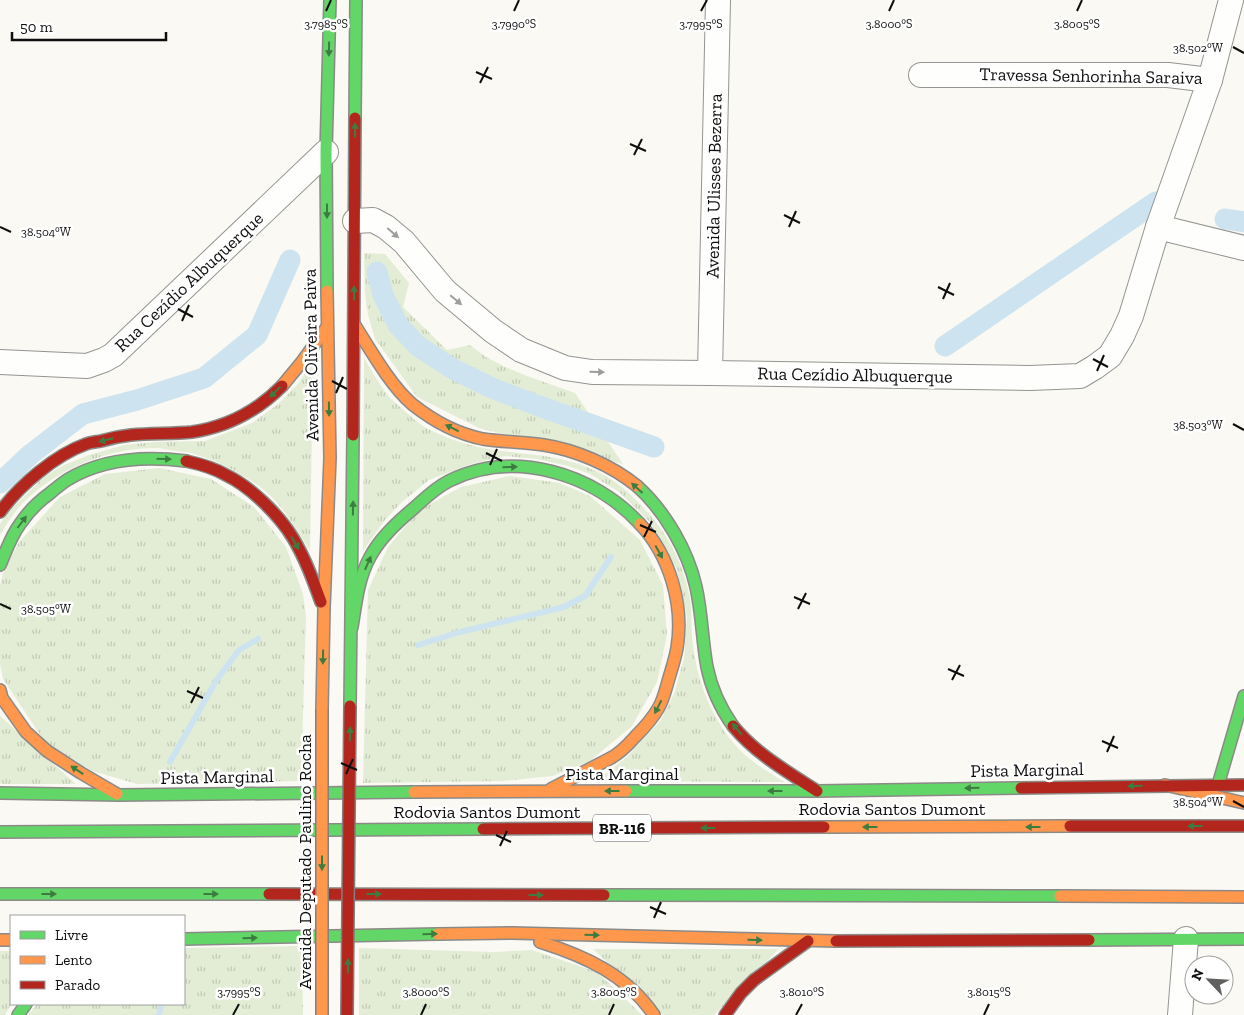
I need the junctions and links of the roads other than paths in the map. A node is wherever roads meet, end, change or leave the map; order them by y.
1 (330, 0) edge
2 (356, 0) edge
3 (718, 0) edge
4 (1231, 0) edge
5 (921, 75) dead end
6 (1210, 80) junction
7 (326, 152) junction
8 (355, 221) junction
9 (1158, 227) junction
10 (1244, 248) edge
11 (354, 324) junction
12 (327, 327) junction
13 (0, 362) edge
14 (710, 372) junction
15 (0, 512) edge
16 (0, 565) edge
17 (324, 608) junction
18 (352, 627) junction
19 (0, 690) edge
20 (1244, 696) edge
21 (322, 709) joint
22 (1165, 785) junction
23 (1218, 785) junction
24 (1244, 785) edge
25 (817, 790) junction
26 (547, 791) junction
27 (0, 793) edge
28 (119, 795) junction
29 (1244, 803) edge
30 (1244, 826) edge
31 (0, 832) edge
32 (0, 894) edge
33 (1244, 897) edge
34 (512, 933) junction
35 (185, 939) edge
36 (1186, 939) junction
37 (1244, 939) edge
38 (808, 941) junction
39 (322, 1015) edge
40 (347, 1015) edge
41 (654, 1015) edge
42 (726, 1015) edge
43 (1180, 1015) edge

1 -> 7 main road, Avenida Oliveira Paiva
8 -> 2 main road
3 - 14 street, Avenida Ulisses Bezerra
4 - 6 street, Travessa Senhorinha Saraiva
5 - 6 street, Travessa Senhorinha Saraiva
6 - 9 street, Rua Cezídio Albuquerque
7 -> 12 main road, Avenida Oliveira Paiva
7 - 13 street, Rua Cezídio Albuquerque
11 -> 8 main road
8 -> 14 street, Rua Cezídio Albuquerque
9 - 10 street
9 - 14 street, Rua Cezídio Albuquerque
18 -> 11 main road
25 -> 11 main road
12 -> 15 main road
12 -> 17 main road, Avenida Oliveira Paiva
16 -> 17 main road
17 -> 21 main road, Avenida Oliveira Paiva
18 -> 26 main road
40 -> 18 main road, bridge
28 -> 19 main road
20 - 23 main road
21 -> 39 main road, Avenida Deputado Paulino Rocha, bridge
22 - 23 main road, Pista Marginal / BR-116
22 -> 25 main road, Pista Marginal / BR-116
22 - 29 main road
23 - 24 main road, Pista Marginal / BR-116
25 -> 26 main road, Pista Marginal / BR-116
26 - 28 main road, Pista Marginal / BR-116
27 - 28 main road, Pista Marginal / BR-116
30 -> 31 main road, Rodovia Santos Dumont / BR-116
32 -> 33 main road
35 -> 34 main road
34 -> 38 main road
34 - 41 main road
36 - 37 main road
36 - 38 main road
36 - 43 street
38 - 42 main road

